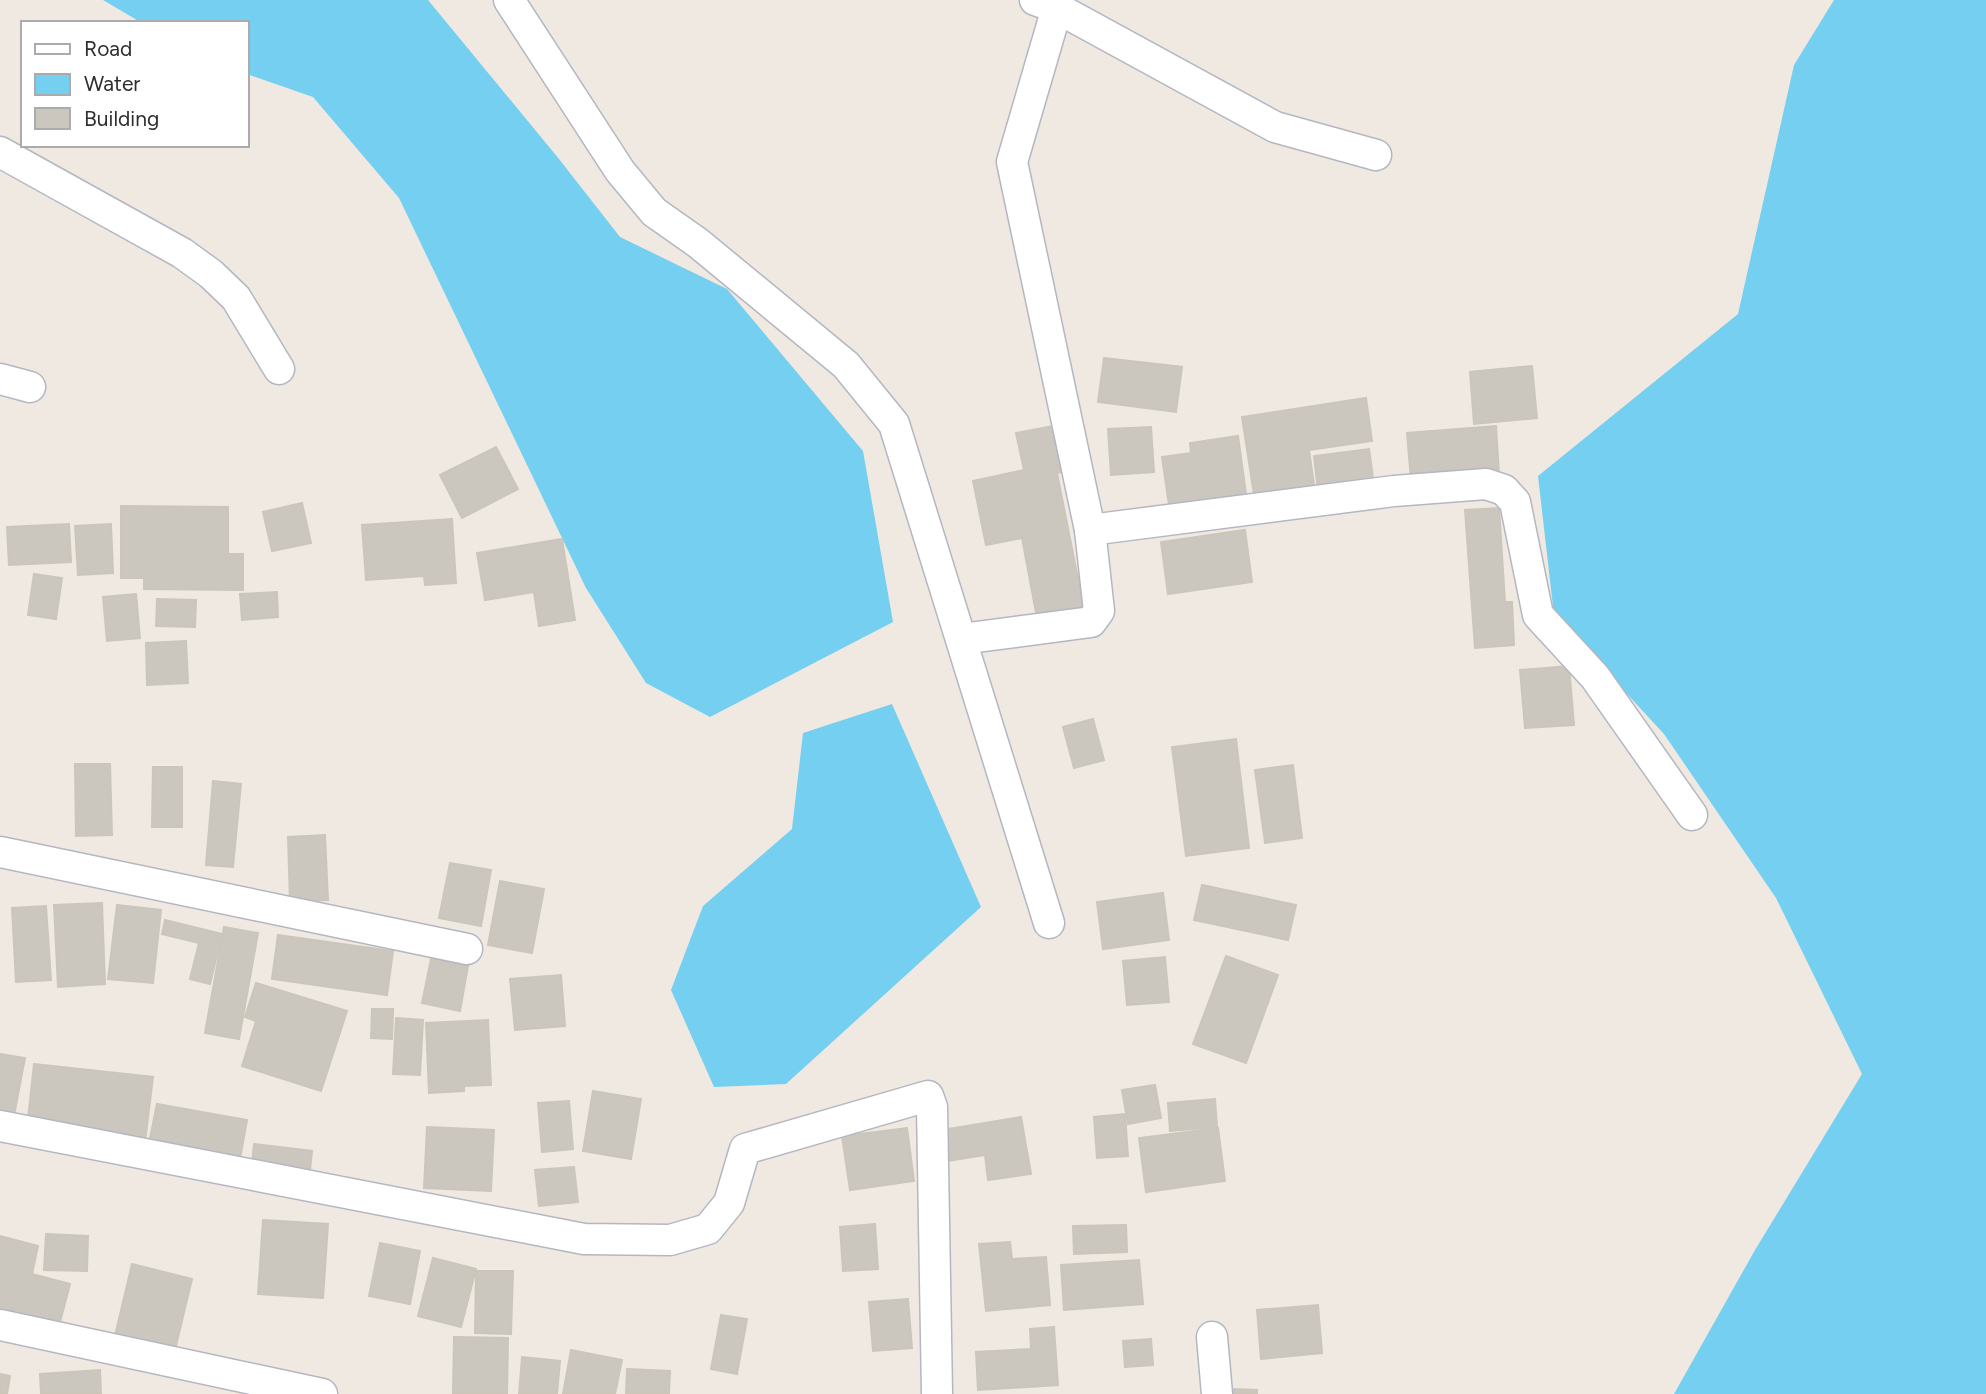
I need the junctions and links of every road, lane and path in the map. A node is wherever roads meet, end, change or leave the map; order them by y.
1 (509, 0) edge
2 (1046, 4) edge
3 (0, 152) edge
4 (1376, 155) dead end
5 (279, 369) dead end
6 (0, 379) edge
7 (30, 387) dead end
8 (1090, 530) junction
9 (961, 639) junction
10 (1692, 815) dead end
11 (0, 852) edge
12 (1049, 923) dead end
13 (467, 948) dead end
14 (0, 1126) edge
15 (0, 1325) edge
16 (1212, 1337) dead end
17 (322, 1394) edge
18 (937, 1394) edge
19 (1217, 1394) edge

1 - 9 street
2 - 4 street
2 - 8 street
3 - 5 street
6 - 7 street
8 - 9 street
8 - 10 street
9 - 12 street
11 - 13 street
14 - 18 street
15 - 17 street
16 - 19 street

